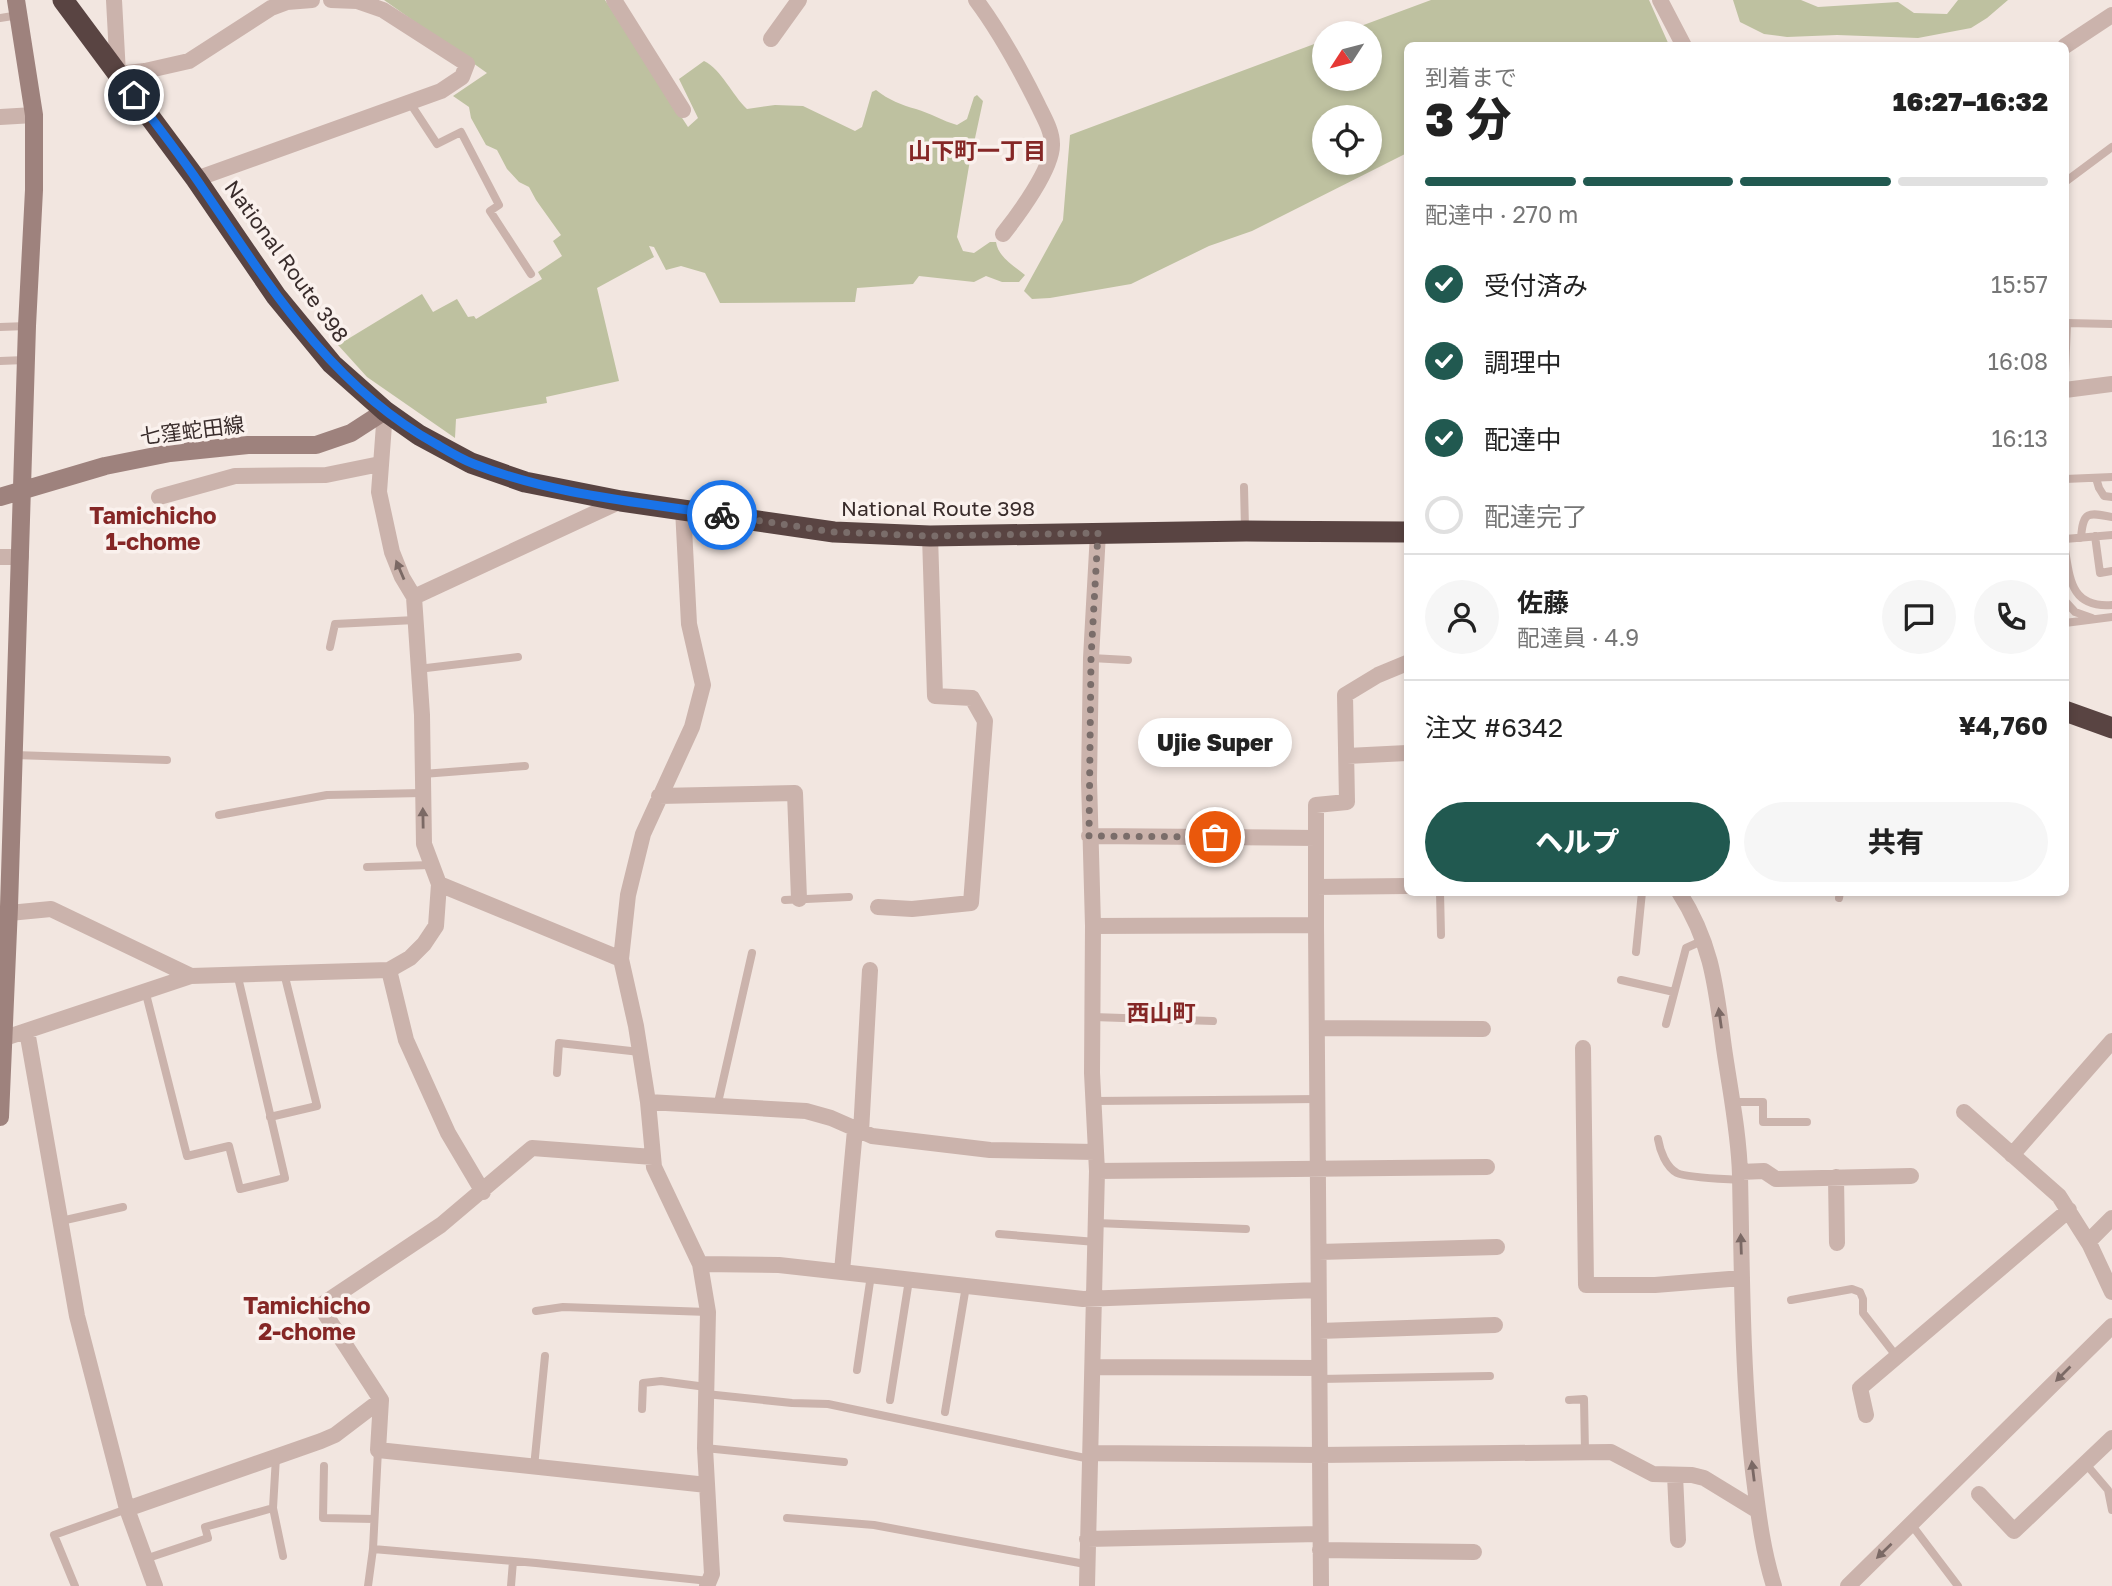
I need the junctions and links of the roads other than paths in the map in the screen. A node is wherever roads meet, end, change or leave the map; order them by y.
1 (63, 0) edge
2 (114, 0) edge
3 (312, 0) edge
4 (331, 0) edge
5 (358, 0) edge
6 (614, 0) edge
7 (799, 0) edge
8 (976, 0) edge
9 (1660, 0) edge
10 (18, 4) edge
11 (2112, 15) edge
12 (0, 19) edge
13 (771, 39) dead end
14 (1682, 42) edge
15 (2069, 43) edge
16 (118, 74) junction
17 (410, 103) junction
18 (683, 110) dead end
19 (34, 115) junction
20 (0, 117) edge
21 (2112, 147) edge
22 (196, 179) junction
23 (2069, 179) edge
24 (1003, 234) dead end
25 (531, 274) dead end
26 (2069, 323) edge
27 (2112, 324) edge
28 (27, 326) junction
29 (0, 327) edge
30 (26, 360) junction
31 (0, 361) edge
32 (2112, 384) edge
33 (2069, 389) edge
34 (385, 411) junction
35 (380, 464) junction
36 (2112, 477) edge
37 (2096, 478) junction
38 (2070, 479) edge
39 (1244, 487) dead end
40 (0, 497) edge
41 (159, 497) dead end
42 (2112, 497) edge
43 (621, 501) junction
44 (682, 509) junction
45 (2112, 517) edge
46 (1245, 531) junction
47 (1404, 532) edge
48 (1098, 533) junction
49 (2112, 535) edge
50 (930, 536) junction
51 (2095, 536) junction
52 (2081, 538) junction
53 (2069, 539) edge
54 (0, 557) edge
55 (21, 557) junction
56 (2112, 571) edge
57 (2069, 578) edge
58 (414, 597) junction
59 (2069, 605) edge
60 (2112, 605) edge
61 (2112, 617) edge
62 (2095, 619) junction
63 (415, 620) junction
64 (2069, 622) edge
65 (330, 647) dead end
66 (517, 657) dead end
67 (1091, 658) junction
68 (1128, 660) dead end
69 (1404, 664) edge
70 (418, 669) junction
71 (2069, 712) edge
72 (2112, 728) edge
73 (1404, 753) edge
74 (15, 755) junction
75 (1346, 756) junction
76 (167, 760) dead end
77 (525, 766) dead end
78 (422, 774) junction
79 (422, 793) junction
80 (659, 796) junction
81 (219, 815) dead end
82 (1089, 836) junction
83 (1316, 838) junction
84 (431, 865) junction
85 (367, 867) dead end
86 (439, 884) junction
87 (1404, 886) edge
88 (1316, 887) junction
89 (1440, 896) edge
90 (1642, 896) edge
91 (1682, 896) edge
92 (849, 897) dead end
93 (792, 900) joint
94 (878, 906) dead end
95 (6, 909) edge
96 (1316, 925) junction
97 (1093, 926) junction
98 (1441, 935) dead end
99 (1704, 939) junction
100 (1636, 952) dead end
101 (752, 953) dead end
102 (621, 959) junction
103 (389, 970) junction
104 (870, 970) dead end
105 (237, 973) junction
106 (284, 973) junction
107 (191, 976) junction
108 (1621, 980) dead end
109 (145, 990) junction
110 (1675, 992) junction
111 (1093, 1017) junction
112 (1213, 1021) dead end
113 (1666, 1024) dead end
114 (1317, 1028) junction
115 (1483, 1029) dead end
116 (27, 1031) junction
117 (2112, 1041) edge
118 (1583, 1048) dead end
119 (1, 1051) edge
120 (640, 1052) junction
121 (557, 1073) dead end
122 (1317, 1099) junction
123 (1093, 1101) junction
124 (648, 1102) junction
125 (1732, 1102) junction
126 (717, 1107) junction
127 (1965, 1112) dead end
128 (0, 1117) edge
129 (270, 1117) junction
130 (1807, 1122) dead end
131 (858, 1131) junction
132 (1658, 1139) dead end
133 (1095, 1153) junction
134 (2012, 1155) junction
135 (653, 1157) junction
136 (1487, 1167) dead end
137 (1318, 1169) junction
138 (1097, 1171) junction
139 (1740, 1176) junction
140 (1911, 1176) dead end
141 (1836, 1177) junction
142 (483, 1192) junction
143 (123, 1207) dead end
144 (2069, 1210) junction
145 (2112, 1218) edge
146 (61, 1221) junction
147 (1096, 1223) junction
148 (1246, 1229) dead end
149 (999, 1234) dead end
150 (1096, 1242) junction
151 (2088, 1242) junction
152 (1837, 1243) dead end
153 (1497, 1247) dead end
154 (1319, 1252) junction
155 (700, 1264) junction
156 (842, 1271) junction
157 (871, 1275) junction
158 (1742, 1278) junction
159 (909, 1280) junction
160 (966, 1286) junction
161 (1318, 1290) junction
162 (2112, 1292) edge
163 (1095, 1299) junction
164 (1791, 1300) dead end
165 (536, 1311) dead end
166 (708, 1312) junction
167 (1495, 1325) dead end
168 (2112, 1326) edge
169 (1319, 1331) junction
170 (545, 1356) dead end
171 (1897, 1357) junction
172 (1093, 1367) junction
173 (857, 1370) dead end
174 (1319, 1373) junction
175 (1490, 1376) dead end
176 (706, 1390) junction
177 (381, 1400) junction
178 (890, 1400) dead end
179 (1569, 1400) dead end
180 (642, 1409) dead end
181 (945, 1412) dead end
182 (1866, 1415) dead end
183 (2112, 1438) edge
184 (705, 1448) junction
185 (378, 1450) junction
186 (1585, 1452) junction
187 (1320, 1455) junction
188 (1090, 1456) junction
189 (276, 1457) junction
190 (844, 1462) dead end
191 (2084, 1462) junction
192 (324, 1466) dead end
193 (534, 1466) junction
194 (1675, 1475) junction
195 (707, 1485) junction
196 (1979, 1494) dead end
197 (273, 1508) junction
198 (127, 1509) junction
199 (2112, 1510) edge
200 (1758, 1511) junction
201 (787, 1518) dead end
202 (374, 1519) junction
203 (1911, 1524) junction
204 (1087, 1539) junction
205 (1678, 1540) dead end
206 (1320, 1542) junction
207 (373, 1549) junction
208 (1474, 1552) dead end
209 (284, 1556) dead end
210 (145, 1559) junction
211 (513, 1561) junction
212 (1086, 1564) junction
213 (708, 1584) edge
214 (75, 1586) edge
215 (155, 1586) edge
216 (368, 1586) edge
217 (511, 1586) edge
218 (1087, 1586) edge
219 (1321, 1586) edge
220 (1774, 1586) edge
221 (1848, 1586) edge
222 (1958, 1586) edge

1 - 16 highway, National Route 398
2 - 16 street
3 - 16 street
4 - 5 street
5 - 17 street
6 - 18 street
7 - 13 street
8 - 24 street
9 - 14 street
10 - 12 lane
10 - 19 street
11 - 15 street
16 - 22 highway, National Route 398
17 - 22 street
17 - 25 lane
19 - 20 street
19 - 28 street
21 - 23 lane
22 - 34 highway, National Route 398
26 - 27 lane
28 - 29 lane
28 - 30 street
30 - 31 lane
30 - 55 street
32 - 33 street
34 - 35 street
34 - 40 street, 七窪蛇田線
34 - 43 highway, National Route 398
35 - 41 street
58 -> 35 street
36 - 37 lane
37 - 38 lane
37 - 42 lane
39 - 46 lane
43 - 44 highway, National Route 398
43 - 58 street
44 - 50 highway, National Route 398
44 - 80 street
45 - 52 lane
46 - 47 highway, National Route 398
46 - 48 highway, National Route 398
48 - 50 highway, National Route 398
48 - 67 street
49 - 51 lane
50 - 94 street
51 - 52 lane
51 - 56 lane
52 - 53 lane
54 - 55 street
55 - 74 street
57 - 60 lane
58 - 63 street
59 - 62 lane
61 - 62 lane
62 - 64 lane
63 - 65 lane
63 - 70 street
66 - 70 lane
67 - 68 lane
67 - 82 street
69 - 75 street
70 - 78 street
71 - 72 highway
73 - 75 street
74 - 76 lane
74 - 95 street
75 - 83 street
77 - 78 lane
78 - 79 street
79 - 81 lane
84 -> 79 street
80 - 93 street
80 - 102 street
82 - 83 street
82 - 97 street
83 - 88 street
84 - 85 lane
84 - 86 street
86 - 102 street
86 - 103 street
87 - 88 street
88 - 96 street
89 - 98 lane
90 - 100 lane
91 - 99 street
92 - 93 lane
95 - 107 street
95 - 119 street
96 - 97 street
96 - 114 street
97 - 111 street
99 - 110 lane
125 -> 99 street
101 - 126 lane
102 - 120 street
103 - 106 street
103 - 142 street
104 - 131 street
105 - 106 street
105 - 107 street
105 - 129 lane
106 - 129 lane
107 - 109 street
108 - 110 lane
109 - 116 street
109 - 129 lane
110 - 113 lane
111 - 112 lane
111 - 123 street
114 - 115 street
114 - 122 street
116 - 119 street
116 - 146 street
117 - 134 street
118 - 158 street
119 - 128 street
120 - 121 lane
120 - 124 street
122 - 123 lane
122 - 137 street
123 - 133 street
124 - 126 street
124 - 135 street
125 - 130 lane
125 - 139 street
126 - 131 street
127 - 134 street
131 - 133 street
131 - 156 street
132 - 139 lane
133 - 138 street
134 - 144 street
135 - 142 street
135 - 155 street
136 - 137 street
137 - 138 street
137 - 154 street
138 - 147 street
139 - 141 street
158 -> 139 street
140 - 141 street
141 - 152 street
142 - 177 street
143 - 146 lane
144 - 151 street
144 - 171 street
145 - 151 street
146 - 198 street
147 - 148 lane
147 - 150 street
149 - 150 lane
150 - 163 street
151 - 162 street
153 - 154 street
154 - 161 street
155 - 156 street
155 - 166 street
156 - 157 street
157 - 159 street
157 - 173 lane
200 -> 158 street
159 - 160 street
159 - 178 lane
160 - 163 street
160 - 181 lane
161 - 163 street
161 - 169 street
163 - 172 street
164 - 171 lane
165 - 166 lane
166 - 176 street
167 - 169 street
168 -> 203 street
169 - 174 street
170 - 193 lane
171 - 182 street
172 - 174 street
172 - 188 street
174 - 175 lane
174 - 187 street
176 - 180 lane
176 - 184 street
176 - 188 lane
177 - 185 street
177 - 189 street
179 - 186 lane
183 - 191 street
184 - 190 lane
184 - 195 street
185 - 193 street
185 - 202 lane
186 - 187 street
186 - 194 street
187 - 188 street
187 - 206 street
188 - 204 street
189 - 197 lane
189 - 198 street
191 - 196 street
191 - 199 lane
192 - 202 lane
193 - 195 street
194 - 200 street
194 - 205 street
195 - 213 street
197 - 209 lane
197 - 210 lane
198 - 210 street
198 - 214 lane
200 - 220 street
201 - 212 lane
202 - 207 lane
203 -> 221 street
203 - 222 lane
204 - 206 street
204 - 212 street
206 - 208 street
206 - 219 street
207 - 211 lane
207 - 216 lane
210 - 215 street
211 - 213 lane
211 - 217 lane
212 - 218 street

